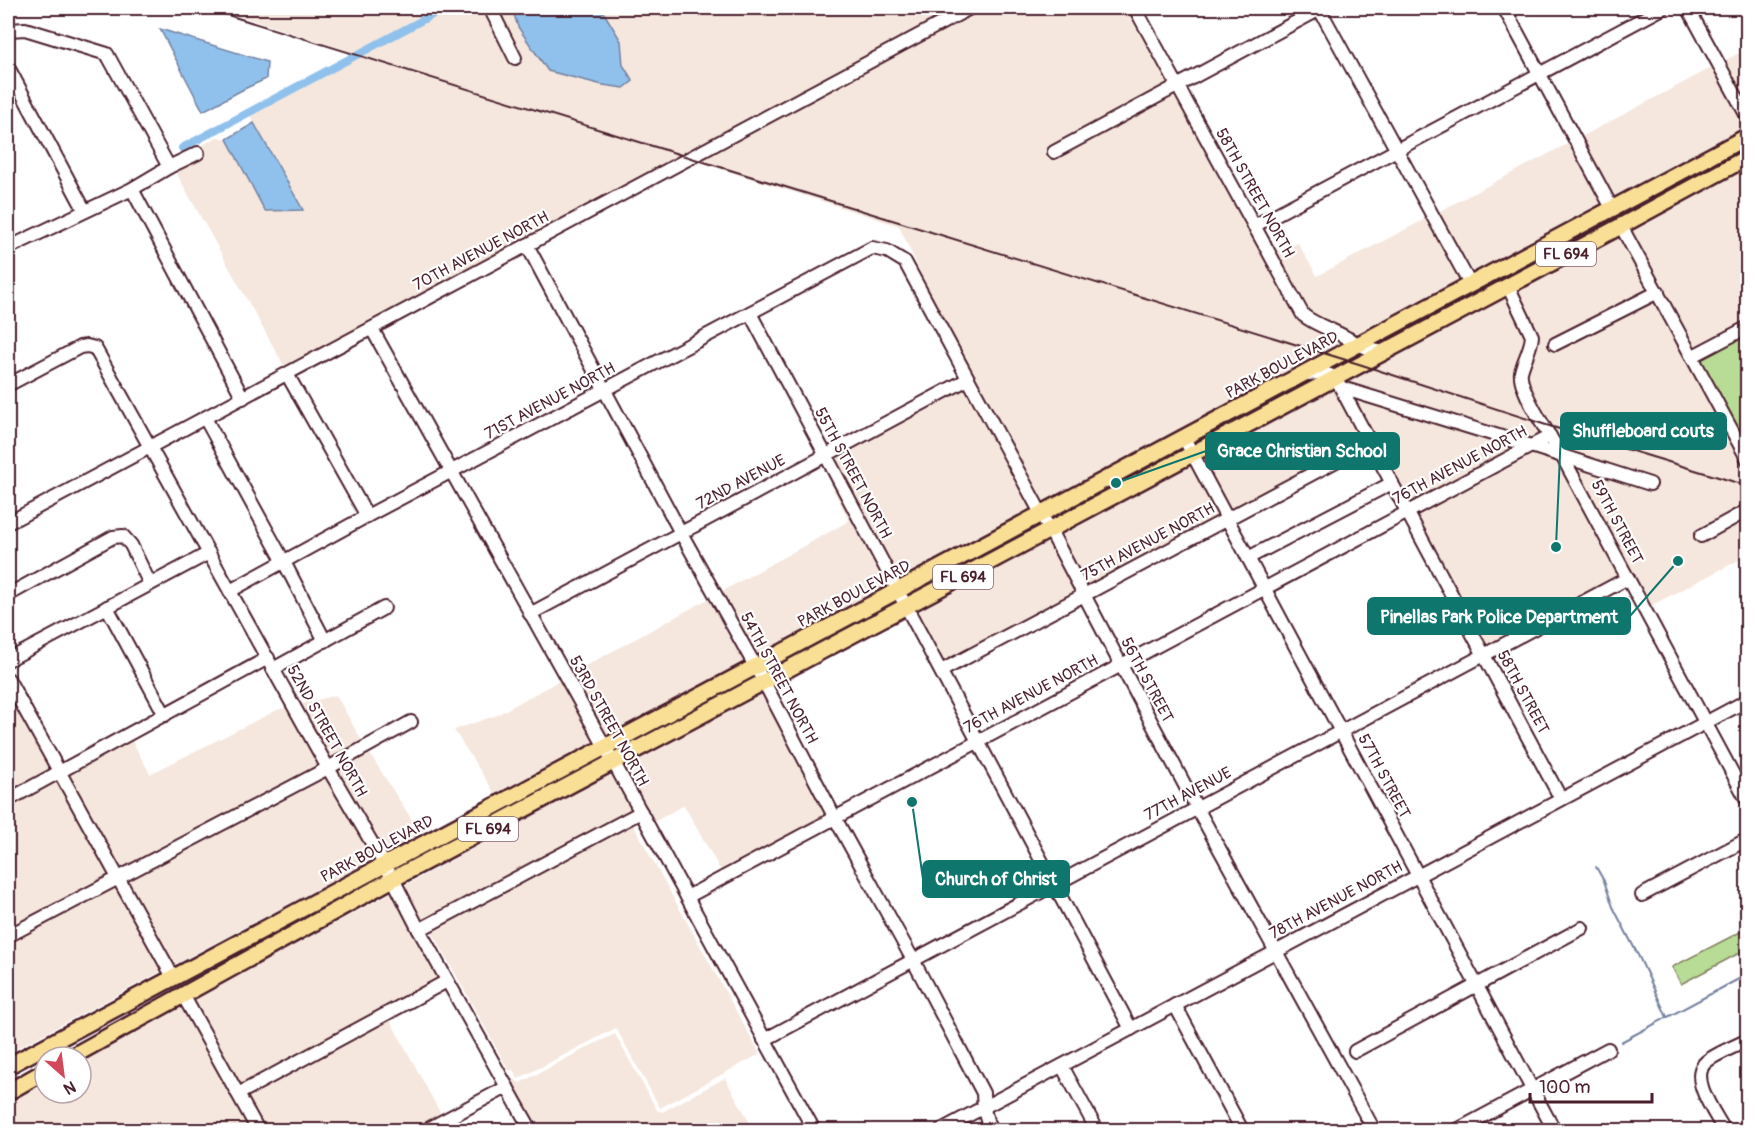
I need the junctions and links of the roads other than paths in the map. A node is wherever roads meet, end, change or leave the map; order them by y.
1 (490, 8) edge
2 (970, 8) edge
3 (1135, 8) edge
4 (1320, 8) edge
5 (1504, 8) edge
6 (1663, 8) edge
7 (1688, 8) edge
8 (8, 33) edge
9 (515, 58) dead end
10 (8, 67) edge
11 (1539, 74) junction
12 (1178, 84) junction
13 (1748, 118) edge
14 (1748, 135) edge
15 (1748, 146) edge
16 (1397, 150) junction
17 (1054, 152) dead end
18 (198, 153) dead end
19 (1748, 156) edge
20 (169, 167) junction
21 (1717, 173) junction
22 (1662, 181) junction
23 (132, 189) junction
24 (1612, 208) junction
25 (84, 211) junction
26 (1254, 226) junction
27 (1621, 226) junction
28 (527, 245) junction
29 (8, 248) edge
30 (1577, 248) junction
31 (1537, 249) junction
32 (887, 251) joint
33 (1508, 286) junction
34 (1465, 287) junction
35 (1658, 292) junction
36 (750, 313) junction
37 (1748, 327) edge
38 (372, 328) junction
39 (1427, 328) junction
40 (1357, 344) junction
41 (1555, 344) dead end
42 (1384, 351) junction
43 (1693, 356) junction
44 (287, 374) junction
45 (1302, 375) junction
46 (968, 379) junction
47 (1338, 383) junction
48 (8, 386) edge
49 (606, 389) junction
50 (243, 398) junction
51 (205, 418) junction
52 (1550, 436) junction
53 (1184, 438) junction
54 (1370, 443) junction
55 (1531, 446) junction
56 (150, 447) junction
57 (1192, 454) junction
58 (826, 455) junction
59 (1562, 456) junction
60 (1748, 460) edge
61 (452, 471) junction
62 (1392, 483) junction
63 (1650, 484) dead end
64 (1408, 512) junction
65 (1746, 513) edge
66 (1042, 514) junction
67 (367, 516) junction
68 (1227, 519) junction
69 (8, 523) edge
70 (1050, 530) junction
71 (681, 533) junction
72 (1701, 536) dead end
73 (209, 553) junction
74 (1248, 558) junction
75 (284, 562) junction
76 (1628, 578) junction
77 (150, 584) junction
78 (1265, 588) junction
79 (230, 591) junction
80 (898, 591) junction
81 (8, 595) edge
82 (1083, 595) junction
83 (107, 607) junction
84 (906, 607) junction
85 (384, 608) dead end
86 (530, 614) junction
87 (325, 641) junction
88 (1484, 655) junction
89 (8, 660) edge
90 (270, 664) junction
91 (1120, 665) junction
92 (756, 667) junction
93 (941, 671) junction
94 (8, 679) edge
95 (764, 682) junction
96 (1748, 700) edge
97 (165, 715) junction
98 (411, 722) dead end
99 (1706, 722) junction
100 (1341, 731) junction
101 (978, 741) junction
102 (605, 747) junction
103 (614, 763) junction
104 (328, 768) junction
105 (60, 772) junction
106 (1561, 799) junction
107 (8, 800) edge
108 (1748, 802) edge
109 (1197, 808) junction
110 (641, 812) junction
111 (835, 818) junction
112 (1748, 839) edge
113 (385, 865) junction
114 (1418, 875) junction
115 (118, 878) junction
116 (393, 879) junction
117 (1055, 884) junction
118 (1642, 895) dead end
119 (687, 897) junction
120 (1582, 928) dead end
121 (419, 930) junction
122 (8, 936) edge
123 (242, 940) junction
124 (1275, 952) junction
125 (914, 960) junction
126 (173, 977) junction
127 (447, 981) junction
128 (1476, 985) junction
129 (156, 987) junction
130 (183, 995) junction
131 (1175, 1005) junction
132 (1131, 1029) junction
133 (764, 1040) junction
134 (1748, 1040) edge
135 (93, 1045) edge
136 (1608, 1049) dead end
137 (1354, 1051) dead end
138 (8, 1066) edge
139 (1062, 1066) junction
140 (33, 1078) edge
141 (507, 1087) junction
142 (1532, 1089) junction
143 (8, 1092) edge
144 (238, 1094) junction
145 (984, 1108) junction
146 (258, 1131) edge
147 (426, 1131) edge
148 (531, 1131) edge
149 (814, 1131) edge
150 (941, 1131) edge
151 (991, 1131) edge
152 (1097, 1131) edge
153 (1242, 1131) edge
154 (1374, 1131) edge
155 (1457, 1131) edge
156 (1554, 1131) edge
157 (1724, 1131) edge

1 - 9 street
2 - 28 street, 70TH AVENUE NORTH
3 - 12 street, 58TH STREET NORTH
4 - 12 street
4 - 16 street
5 - 11 street
6 - 11 street
7 - 13 street
8 - 20 street
10 - 25 street
11 - 16 street
11 - 24 street
12 - 17 street
12 - 26 street, 58TH STREET NORTH
14 - 22 main road, PARK BOULEVARD / FL 694
15 - 21 main road
16 - 26 street
16 - 34 street
18 - 20 street
19 - 21 main road, FL 694
20 - 23 street
21 - 27 main road, FL 694
22 - 24 main road, PARK BOULEVARD / FL 694
22 - 27 main road
23 - 25 street
23 - 50 street
24 - 30 main road
24 - 31 main road, PARK BOULEVARD / FL 694
25 - 29 street
26 - 40 street, 58TH STREET NORTH
27 - 30 main road, FL 694
27 - 35 street
28 - 38 street, 70TH AVENUE NORTH
28 - 49 street, 54TH STREET NORTH
30 - 33 main road, FL 694
31 - 33 main road
31 - 34 main road, PARK BOULEVARD / FL 694
32 - 36 street, 71ST AVENUE NORTH
32 - 46 street, 56TH STREET
33 - 39 main road, FL 694
33 - 52 street, 59TH STREET
34 - 39 main road
34 - 40 main road, PARK BOULEVARD / FL 694
35 - 41 street
35 - 43 street
36 - 49 street, 71ST AVENUE NORTH
36 - 58 street, 55TH STREET NORTH
37 - 43 street
38 - 44 street, 70TH AVENUE NORTH
38 - 61 street, 53RD STREET NORTH
39 - 42 main road, FL 694
40 - 42 street, 58TH STREET NORTH
40 - 45 main road, PARK BOULEVARD / FL 694
42 - 47 main road, FL 694
43 - 60 street
44 - 50 street, 70TH AVENUE NORTH
44 - 67 street
45 - 47 street
45 - 53 main road, PARK BOULEVARD / FL 694
46 - 58 street, 72ND AVENUE
46 - 66 street, 56TH STREET
47 - 54 street, 58TH STREET
47 - 55 street
47 - 57 main road, FL 694
48 - 56 street, 52ND STREET NORTH
49 - 61 street, 71ST AVENUE NORTH
49 - 71 street, 54TH STREET NORTH
50 - 51 street, 70TH AVENUE NORTH
51 - 56 street, 70TH AVENUE NORTH
51 - 75 street
52 - 55 street, 76TH AVENUE NORTH
52 - 59 street, 59TH STREET
53 - 57 street, 57TH STREET
53 - 66 main road, PARK BOULEVARD / FL 694
54 - 62 street, 58TH STREET
54 - 68 street, 75TH AVENUE NORTH
55 - 59 street
55 - 64 street, 76TH AVENUE NORTH
56 - 69 street, 70TH AVENUE NORTH
56 - 73 street, 52ND STREET NORTH
57 - 68 street, 57TH STREET
57 - 70 main road, FL 694
58 - 71 street, 72ND AVENUE
58 - 80 street, 55TH STREET NORTH
59 - 63 street
59 - 76 street, 59TH STREET
61 - 67 street, 71ST AVENUE NORTH
61 - 86 street, 53RD STREET NORTH
62 - 64 street, 58TH STREET
62 - 74 street
64 - 78 street, 76TH AVENUE NORTH
64 - 88 street, 58TH STREET
65 - 72 street
66 - 70 street, 56TH STREET
66 - 80 main road, PARK BOULEVARD / FL 694
67 - 75 street, 71ST AVENUE NORTH
68 - 74 street, 57TH STREET
68 - 82 street, 75TH AVENUE NORTH
70 - 82 street, 56TH STREET
70 - 84 main road, FL 694
71 - 86 street, 72ND AVENUE
71 - 92 street, 54TH STREET NORTH
73 - 77 street
73 - 79 street, 52ND STREET NORTH
74 - 78 street, 57TH STREET
75 - 79 street, 71ST AVENUE NORTH
75 - 87 street
76 - 88 street, 77TH AVENUE
76 - 99 street, 59TH STREET
77 - 81 street
77 - 83 street
78 - 91 street, 76TH AVENUE NORTH
78 - 100 street, 57TH STREET
79 - 90 street, 52ND STREET NORTH
80 - 84 street, 55TH STREET NORTH
80 - 92 main road, PARK BOULEVARD / FL 694
82 - 91 street, 56TH STREET
82 - 93 street, 75TH AVENUE NORTH
83 - 89 street
83 - 97 street
84 - 93 street, 55TH STREET NORTH
84 - 95 main road, FL 694
85 - 87 street
86 - 102 street, 53RD STREET NORTH
87 - 90 street
88 - 100 street, 77TH AVENUE
88 - 106 street, 58TH STREET
90 - 97 street
90 - 104 street, 52ND STREET NORTH
91 - 101 street, 76TH AVENUE NORTH
91 - 109 street, 56TH STREET
92 - 95 street, 54TH STREET NORTH
92 - 102 main road, PARK BOULEVARD / FL 694
93 - 101 street, 55TH STREET NORTH
94 - 105 street
95 - 103 main road, FL 694
95 - 111 street, 54TH STREET NORTH
96 - 99 street, 78TH AVENUE NORTH
97 - 105 street
98 - 104 street
99 - 106 street, 78TH AVENUE NORTH
99 - 108 street, 59TH STREET
100 - 109 street, 77TH AVENUE
100 - 114 street, 57TH STREET
101 - 111 street, 76TH AVENUE NORTH
101 - 117 street, 55TH STREET NORTH
102 - 103 street, 53RD STREET NORTH
102 - 113 main road, PARK BOULEVARD / FL 694
103 - 110 street, 53RD STREET NORTH
103 - 116 main road, FL 694
104 - 113 street, 52ND STREET NORTH
104 - 115 street
105 - 107 street
105 - 115 street
106 - 114 street, 78TH AVENUE NORTH
109 - 117 street, 77TH AVENUE
109 - 124 street, 56TH STREET
110 - 119 street, 53RD STREET NORTH
110 - 121 street
111 - 119 street, 76TH AVENUE NORTH
111 - 125 street, 54TH STREET NORTH
112 - 118 street
113 - 116 street, 52ND STREET NORTH
113 - 123 main road, PARK BOULEVARD / FL 694
114 - 124 street, 78TH AVENUE NORTH
114 - 128 street, 57TH STREET
115 - 122 street
115 - 126 street
116 - 121 street, 52ND STREET NORTH
116 - 130 main road, FL 694
117 - 125 street, 77TH AVENUE
117 - 132 street, 55TH STREET NORTH
119 - 133 street, 53RD STREET NORTH
120 - 128 street
121 - 127 street, 52ND STREET NORTH
123 - 126 main road, PARK BOULEVARD / FL 694
123 - 130 main road
124 - 131 street, 78TH AVENUE NORTH
124 - 154 street, 56TH STREET
125 - 133 street, 77TH AVENUE
125 - 145 street, 54TH STREET NORTH
126 - 129 main road, PARK BOULEVARD / FL 694
127 - 141 street, 52ND STREET NORTH
127 - 144 street
128 - 137 street
128 - 142 street, 57TH STREET
129 - 130 main road
129 - 138 main road, PARK BOULEVARD / FL 694
130 - 135 main road, FL 694
130 - 144 street
131 - 132 street, 78TH AVENUE NORTH
131 - 153 street
132 - 139 street, 78TH AVENUE NORTH
133 - 149 street, 53RD STREET NORTH
134 - 157 street
136 - 142 street
139 - 145 street, 78TH AVENUE NORTH
139 - 152 street
140 - 143 main road
141 - 147 street
141 - 148 street, 52ND STREET NORTH
142 - 155 street
142 - 156 street, 57TH STREET
144 - 146 street
145 - 150 street, 78TH AVENUE NORTH
145 - 151 street, 54TH STREET NORTH

